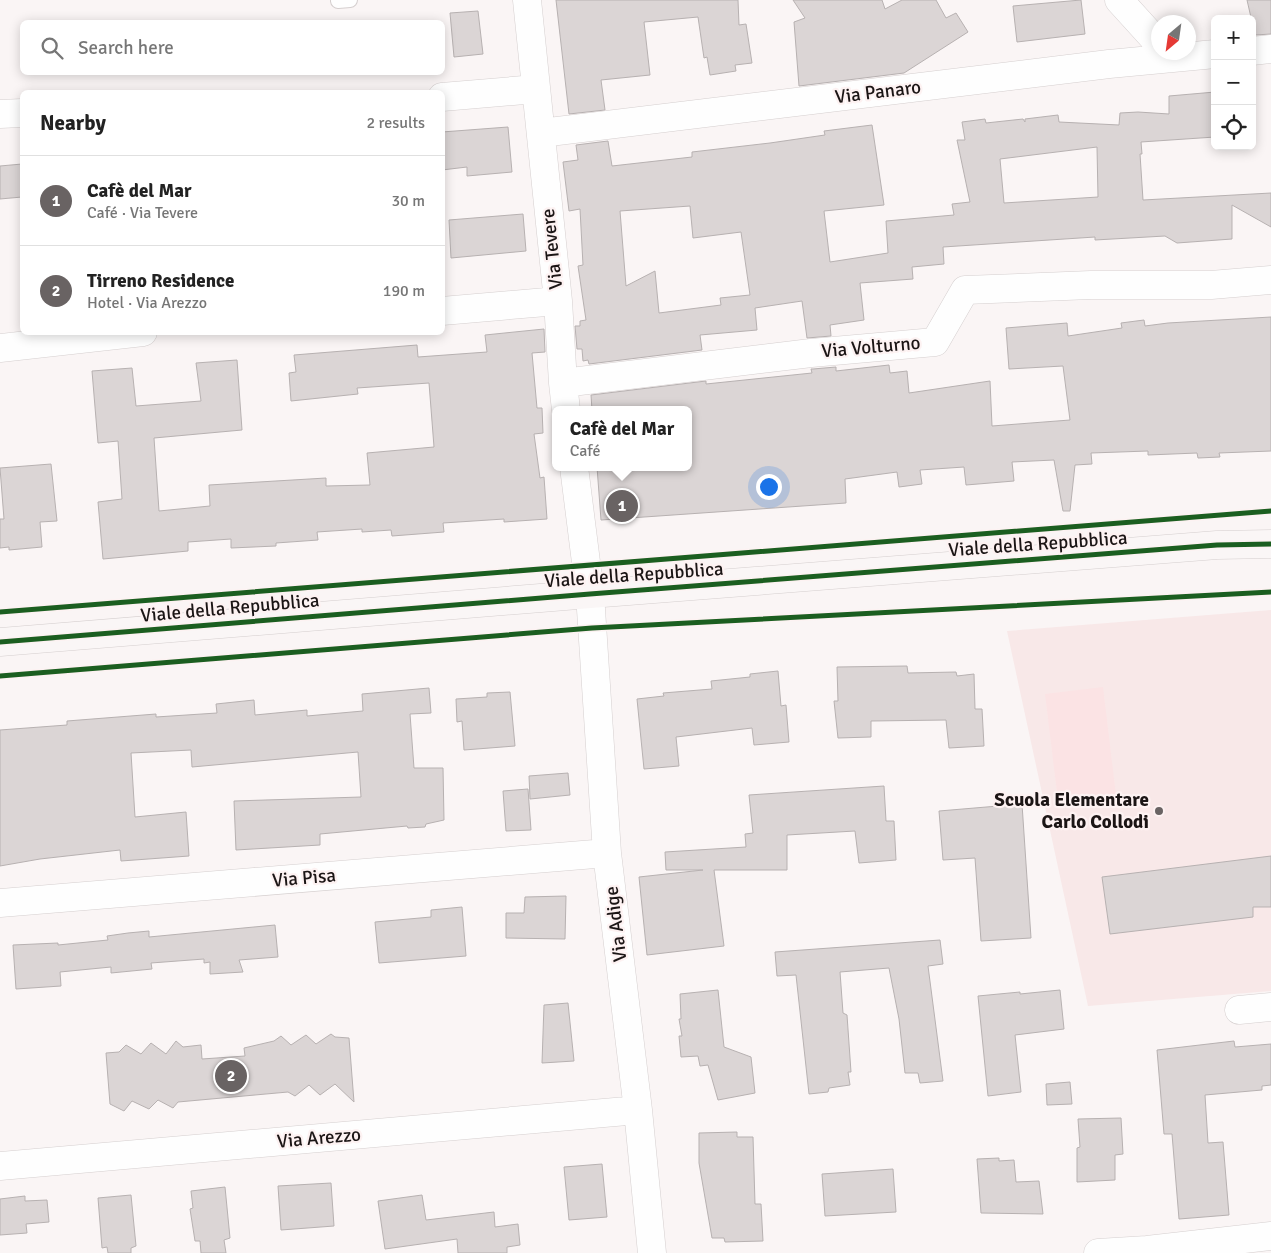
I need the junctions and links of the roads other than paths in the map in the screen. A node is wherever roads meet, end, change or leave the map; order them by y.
1 (527, 0) edge
2 (1119, 0) edge
3 (1151, 35) edge
4 (1271, 50) edge
5 (1256, 51) edge
6 (1196, 53) edge
7 (1151, 54) edge
8 (1211, 54) edge
9 (536, 89) junction
10 (445, 97) edge
11 (20, 112) edge
12 (0, 114) edge
13 (541, 132) junction
14 (1271, 280) edge
15 (558, 301) junction
16 (445, 311) edge
17 (116, 335) edge
18 (0, 348) edge
19 (563, 383) junction
20 (566, 406) edge
21 (575, 471) edge
22 (1271, 544) edge
23 (590, 594) junction
24 (0, 642) edge
25 (607, 853) junction
26 (0, 903) edge
27 (1271, 1007) edge
28 (1239, 1010) dead end
29 (638, 1110) junction
30 (0, 1166) edge
31 (1271, 1236) edge
32 (1147, 1251) edge
33 (652, 1253) edge
34 (1098, 1253) edge

1 - 9 street, Via Tevere
2 - 3 street
4 - 5 street
6 - 8 street, Via Panaro
7 - 13 street, Via Panaro
9 - 10 street
9 - 13 street, Via Tevere
11 - 12 street
13 - 15 street, Via Tevere
14 - 19 street, Via Volturno
15 - 16 street
15 - 19 street, Via Tevere
17 - 18 street
19 - 20 street, Via Tevere
21 - 23 street
22 - 23 street, Viale della Repubblica
23 - 24 street, Viale della Repubblica
23 - 25 street, Via Adige
25 - 26 street, Via Pisa
25 - 29 street, Via Adige
27 - 28 street
29 - 30 street, Via Arezzo
29 - 33 street, Via Adige
31 - 32 street
32 - 34 street

